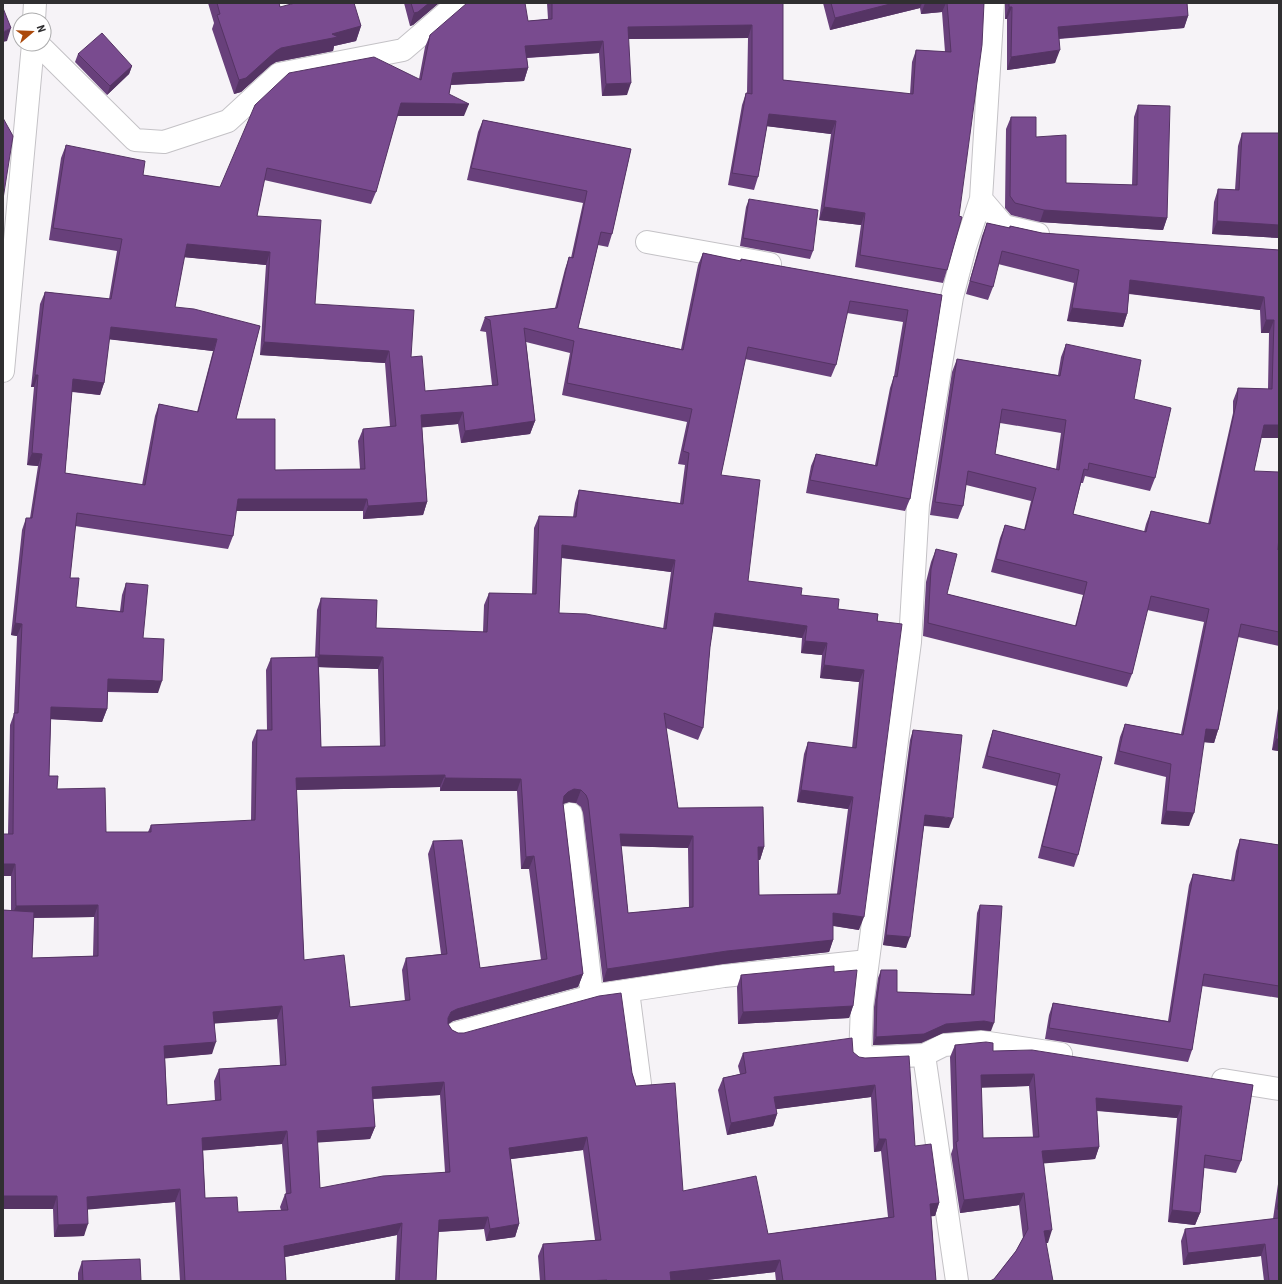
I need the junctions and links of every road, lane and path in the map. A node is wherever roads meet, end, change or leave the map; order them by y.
1 (458, 3) edge
2 (993, 3) edge
3 (32, 52) edge
4 (46, 52) edge
5 (981, 199) junction
6 (1054, 235) edge
7 (647, 242) dead end
8 (788, 267) edge
9 (3, 371) edge
10 (571, 814) dead end
11 (868, 961) junction
12 (628, 991) junction
13 (592, 996) junction
14 (456, 1033) edge
15 (924, 1055) junction
16 (1083, 1058) edge
17 (1201, 1077) edge
18 (640, 1084) edge
19 (1279, 1089) edge
20 (957, 1281) edge

1 - 4 street
2 - 5 street
3 - 9 street
5 - 6 street
5 - 11 street
7 - 8 street
10 - 13 street
11 - 12 street
11 - 15 street
12 - 13 street
12 - 18 street
13 - 14 street
15 - 16 street
15 - 20 street
17 - 19 street

